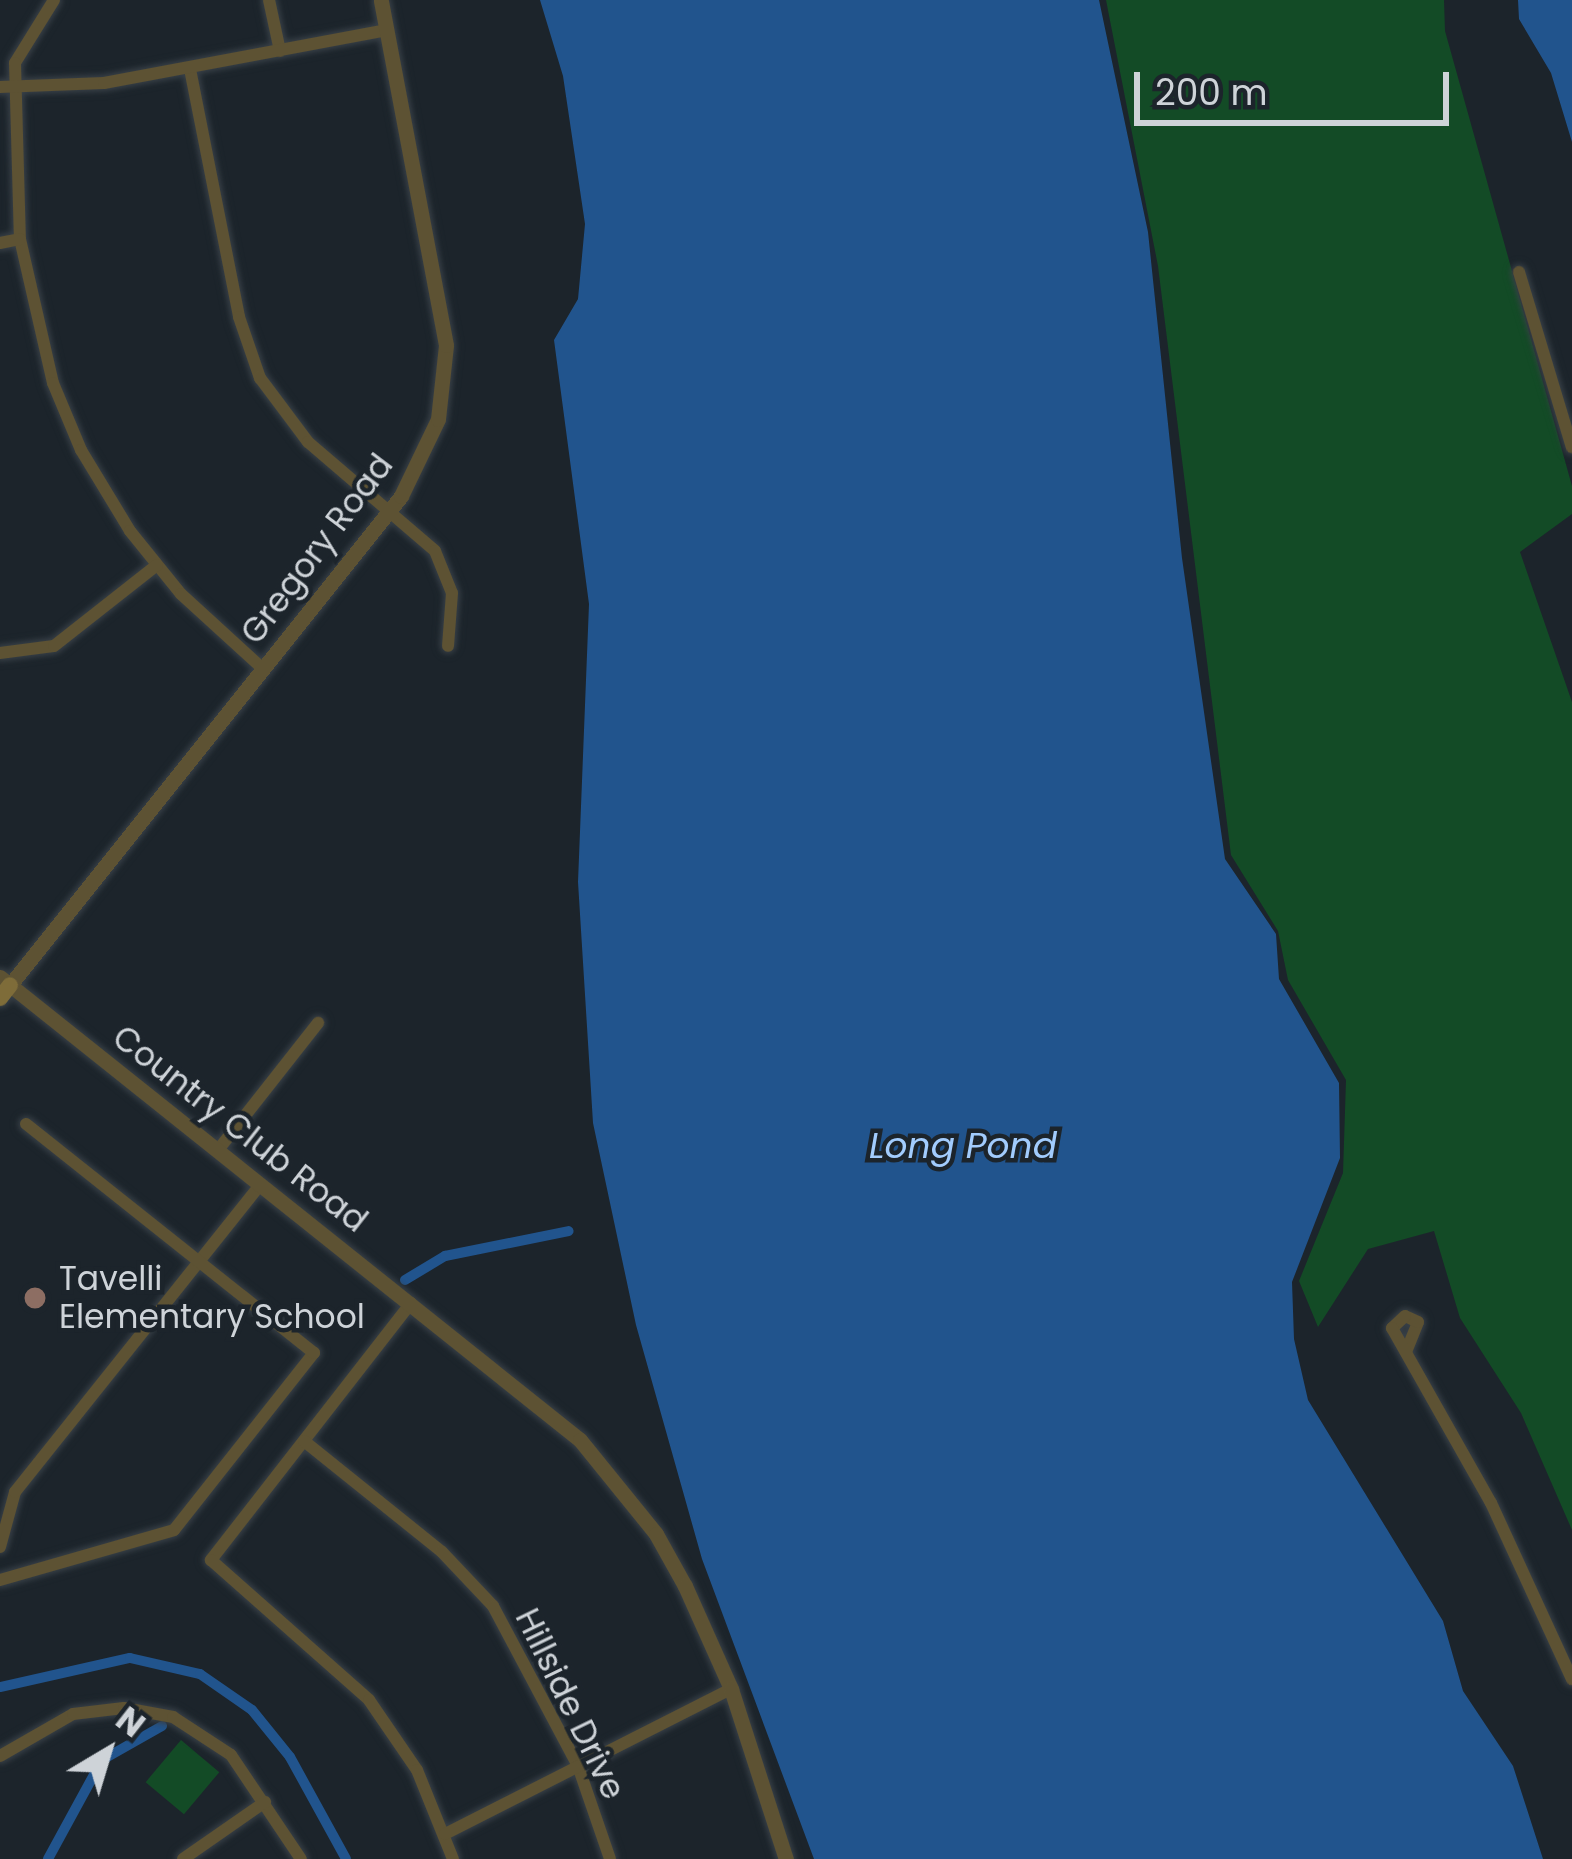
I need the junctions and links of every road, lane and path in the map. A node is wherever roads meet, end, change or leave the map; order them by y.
1 (54, 0) edge
2 (269, 0) edge
3 (381, 0) edge
4 (387, 30) junction
5 (280, 51) junction
6 (190, 69) junction
7 (7, 87) edge
8 (20, 239) junction
9 (0, 243) edge
10 (1519, 272) dead end
11 (1572, 447) edge
12 (391, 509) junction
13 (158, 565) junction
14 (448, 646) dead end
15 (0, 653) edge
16 (263, 669) junction
17 (3, 986) edge
18 (318, 1023) dead end
19 (26, 1124) dead end
20 (218, 1150) junction
21 (261, 1184) junction
22 (199, 1262) junction
23 (411, 1304) junction
24 (1406, 1352) dead end
25 (304, 1441) junction
26 (0, 1546) edge
27 (0, 1580) edge
28 (1572, 1679) edge
29 (731, 1689) junction
30 (0, 1756) edge
31 (578, 1766) junction
32 (265, 1802) junction
33 (445, 1834) junction
34 (183, 1859) edge
35 (301, 1859) edge
36 (452, 1859) edge
37 (610, 1859) edge
38 (786, 1859) edge

1 - 7 street
2 - 5 street
3 - 4 street, Gregory Road
4 - 5 street
4 - 12 street, Gregory Road
5 - 6 street
6 - 7 street
6 - 12 street
7 - 8 street
8 - 9 street
8 - 13 street
10 - 11 street
12 - 14 street
12 - 16 street, Gregory Road
13 - 15 street
13 - 16 street
16 - 17 street, Gregory Road
17 - 20 street, Country Club Road
18 - 20 street
19 - 22 street
20 - 21 street, Country Club Road
21 - 22 street
21 - 23 street, Country Club Road
22 - 26 street
22 - 27 street
23 - 25 street
23 - 29 street, Country Club Road
24 - 28 street
25 - 31 street, Hillside Drive
25 - 33 street
29 - 31 street
29 - 38 street, Country Club Road
30 - 32 street
31 - 33 street
31 - 37 street, Hillside Drive
32 - 34 street
32 - 35 street
33 - 36 street

